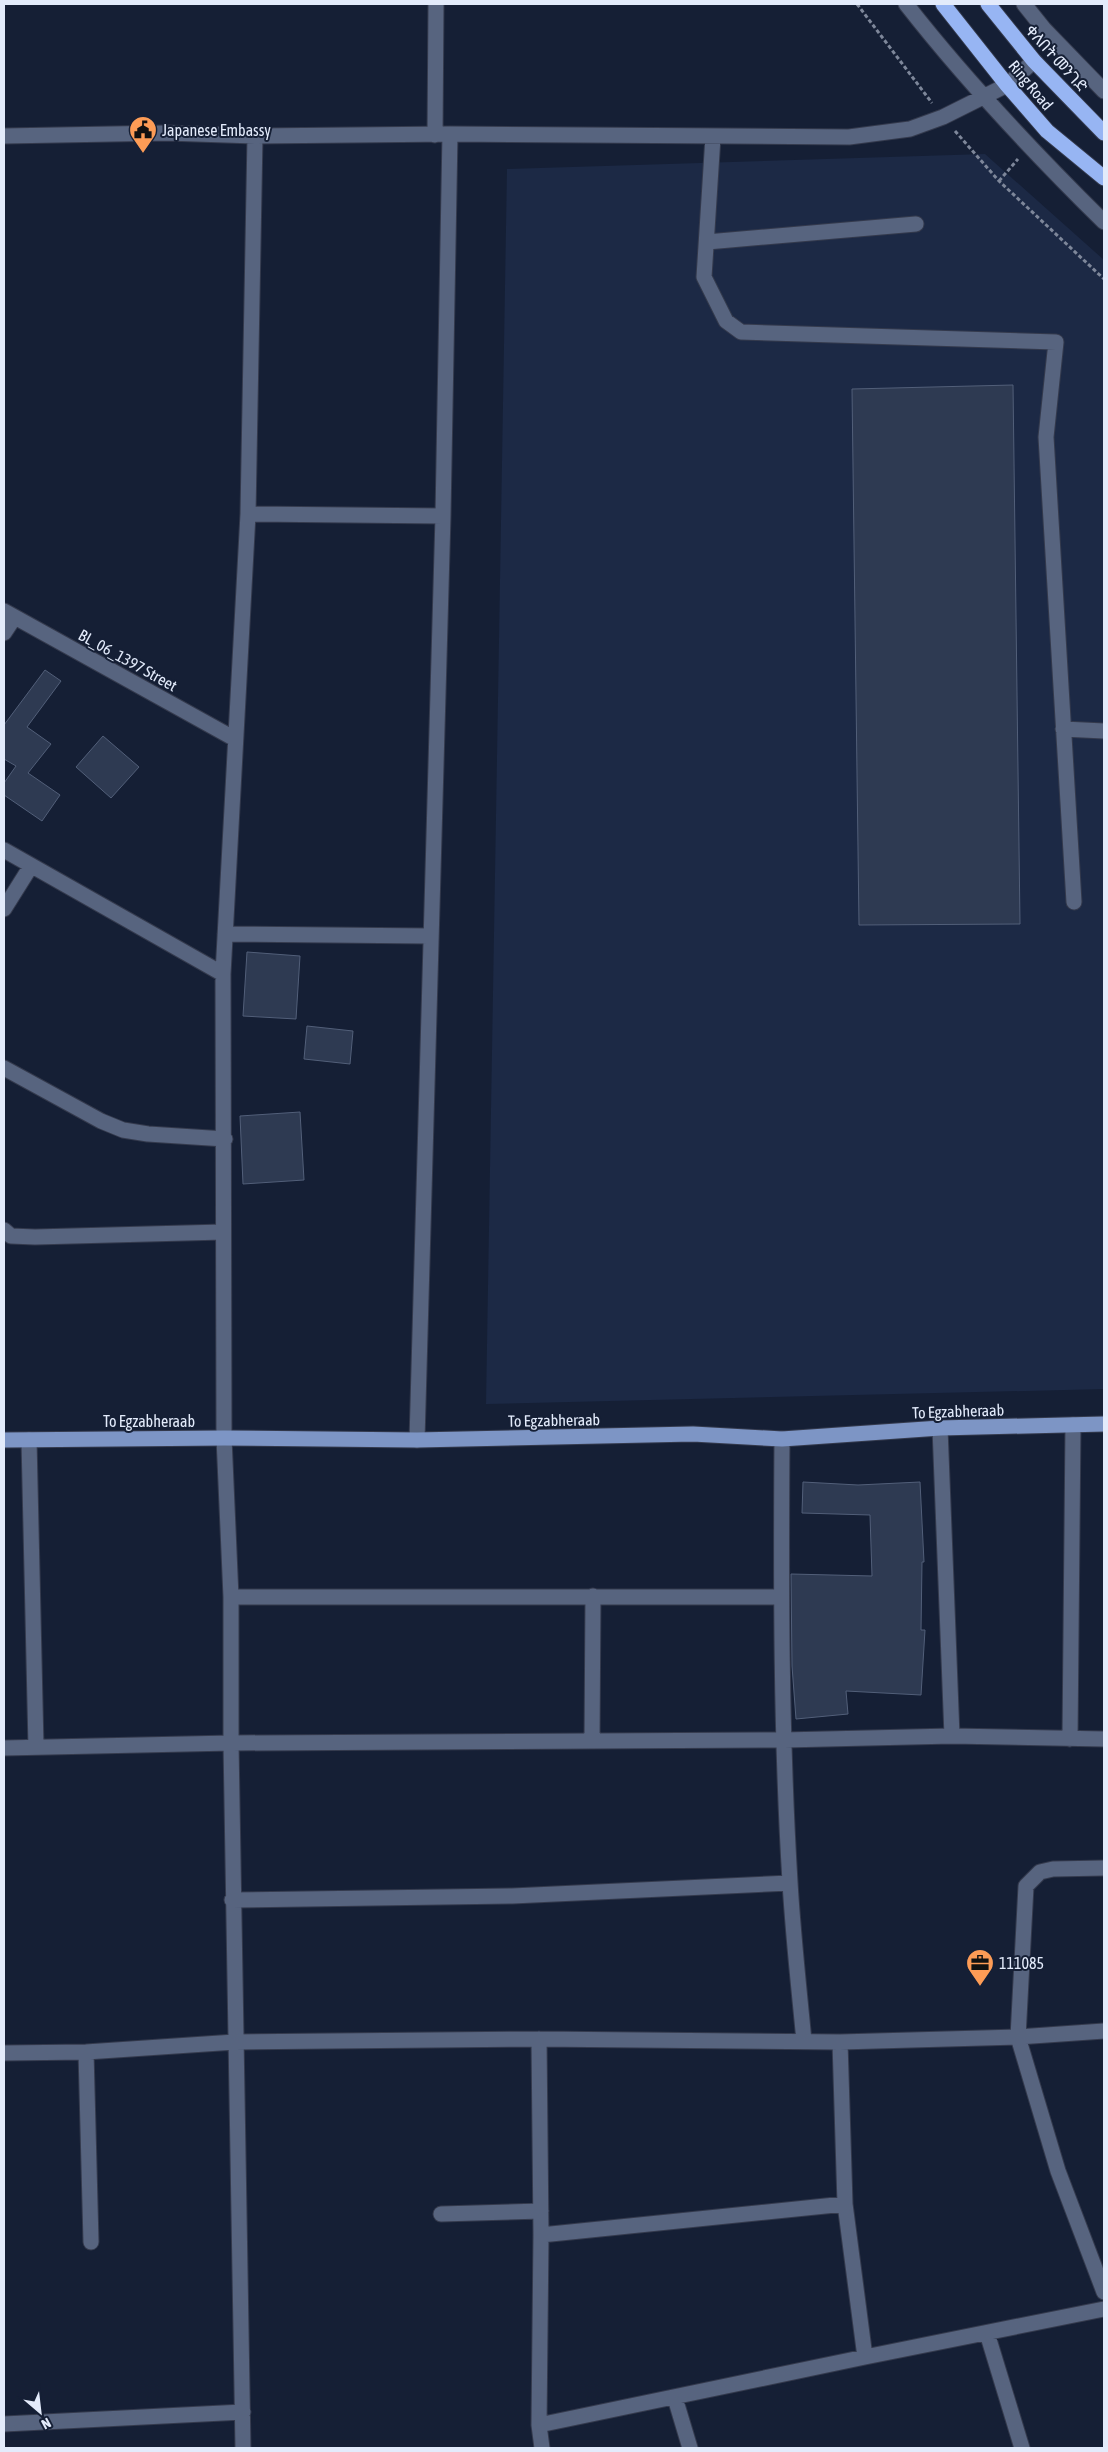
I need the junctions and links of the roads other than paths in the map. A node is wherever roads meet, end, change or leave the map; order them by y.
1 (436, 4) edge
2 (906, 4) edge
3 (943, 4) edge
4 (988, 4) edge
5 (1024, 4) edge
6 (1034, 61) junction
7 (1007, 85) junction
8 (1104, 91) edge
9 (983, 98) junction
10 (1104, 133) edge
11 (442, 134) junction
12 (255, 136) junction
13 (713, 137) junction
14 (5, 138) edge
15 (1104, 178) edge
16 (1104, 222) edge
17 (916, 224) dead end
18 (707, 242) junction
19 (248, 514) junction
20 (443, 516) junction
21 (9, 615) edge
22 (4, 633) edge
23 (1063, 729) junction
24 (1104, 731) edge
25 (235, 739) junction
26 (4, 850) edge
27 (31, 866) junction
28 (1074, 902) dead end
29 (4, 909) edge
30 (224, 934) junction
31 (430, 936) junction
32 (223, 974) junction
33 (4, 1068) edge
34 (224, 1139) junction
35 (4, 1230) edge
36 (223, 1232) junction
37 (1104, 1424) edge
38 (1073, 1425) junction
39 (940, 1428) junction
40 (224, 1438) junction
41 (782, 1439) junction
42 (4, 1440) edge
43 (29, 1440) junction
44 (417, 1440) junction
45 (593, 1596) junction
46 (231, 1597) junction
47 (781, 1597) junction
48 (952, 1736) junction
49 (1070, 1739) junction
50 (1104, 1739) edge
51 (784, 1740) junction
52 (592, 1741) junction
53 (231, 1743) junction
54 (36, 1747) junction
55 (4, 1748) edge
56 (1104, 1868) edge
57 (790, 1884) junction
58 (232, 1900) junction
59 (1104, 2031) edge
60 (1018, 2037) junction
61 (539, 2039) junction
62 (804, 2041) junction
63 (234, 2042) junction
64 (840, 2042) junction
65 (86, 2052) junction
66 (4, 2053) edge
67 (845, 2204) junction
68 (541, 2212) junction
69 (441, 2214) dead end
70 (542, 2235) junction
71 (91, 2242) dead end
72 (1104, 2292) edge
73 (1104, 2309) edge
74 (987, 2334) junction
75 (865, 2357) junction
76 (675, 2398) junction
77 (243, 2412) junction
78 (4, 2424) edge
79 (539, 2425) junction
80 (243, 2448) edge
81 (542, 2448) edge
82 (690, 2448) edge
83 (1022, 2448) edge

1 - 11 street
2 - 9 street
3 - 7 highway, Ring Road
4 - 6 highway, ቀለበት መንገድ
5 - 8 street
6 - 7 street
6 - 10 highway, ቀለበት መንገድ
7 - 9 street
7 - 15 highway, Ring Road
9 - 13 street
9 - 16 street
11 - 12 street
11 - 13 street
11 - 20 street
12 - 14 street
12 - 19 street
13 - 18 street
17 - 18 street
18 - 23 street
19 - 20 street
19 - 25 street
20 - 31 street
21 - 22 street
21 - 25 street, BL_06_1397 Street
23 - 24 street
23 - 28 street
25 - 30 street
26 - 27 street
27 - 29 street
27 - 32 street
30 - 31 street
30 - 32 street
31 - 44 street
32 - 34 street
33 - 34 street
34 - 36 street
35 - 36 street
36 - 40 street
37 - 38 main road, To Egzabheraab
38 - 39 main road, To Egzabheraab
38 - 49 street
39 - 41 main road, To Egzabheraab
39 - 48 street
40 - 43 main road, To Egzabheraab
40 - 44 main road, To Egzabheraab
40 - 46 street
41 - 44 main road, To Egzabheraab
41 - 47 street
42 - 43 main road, To Egzabheraab
43 - 54 street
45 - 46 street
45 - 47 street
45 - 52 street
46 - 53 street
47 - 51 street
48 - 49 street
48 - 51 street
49 - 50 street
51 - 52 street
51 - 57 street
52 - 53 street
53 - 54 street
53 - 58 street
54 - 55 street
56 - 60 street
57 - 58 street
57 - 62 street
58 - 63 street
59 - 60 street
60 - 64 street
60 - 72 street
61 - 62 street
61 - 63 street
61 - 68 street
62 - 64 street
63 - 65 street
63 - 77 street
64 - 67 street
65 - 66 street
65 - 71 street
67 - 70 street
67 - 75 street
68 - 69 street
68 - 70 street
70 - 79 street
73 - 74 street
74 - 75 street
74 - 83 street
75 - 76 street
76 - 79 street
76 - 82 street
77 - 78 street
77 - 80 street
79 - 81 street

